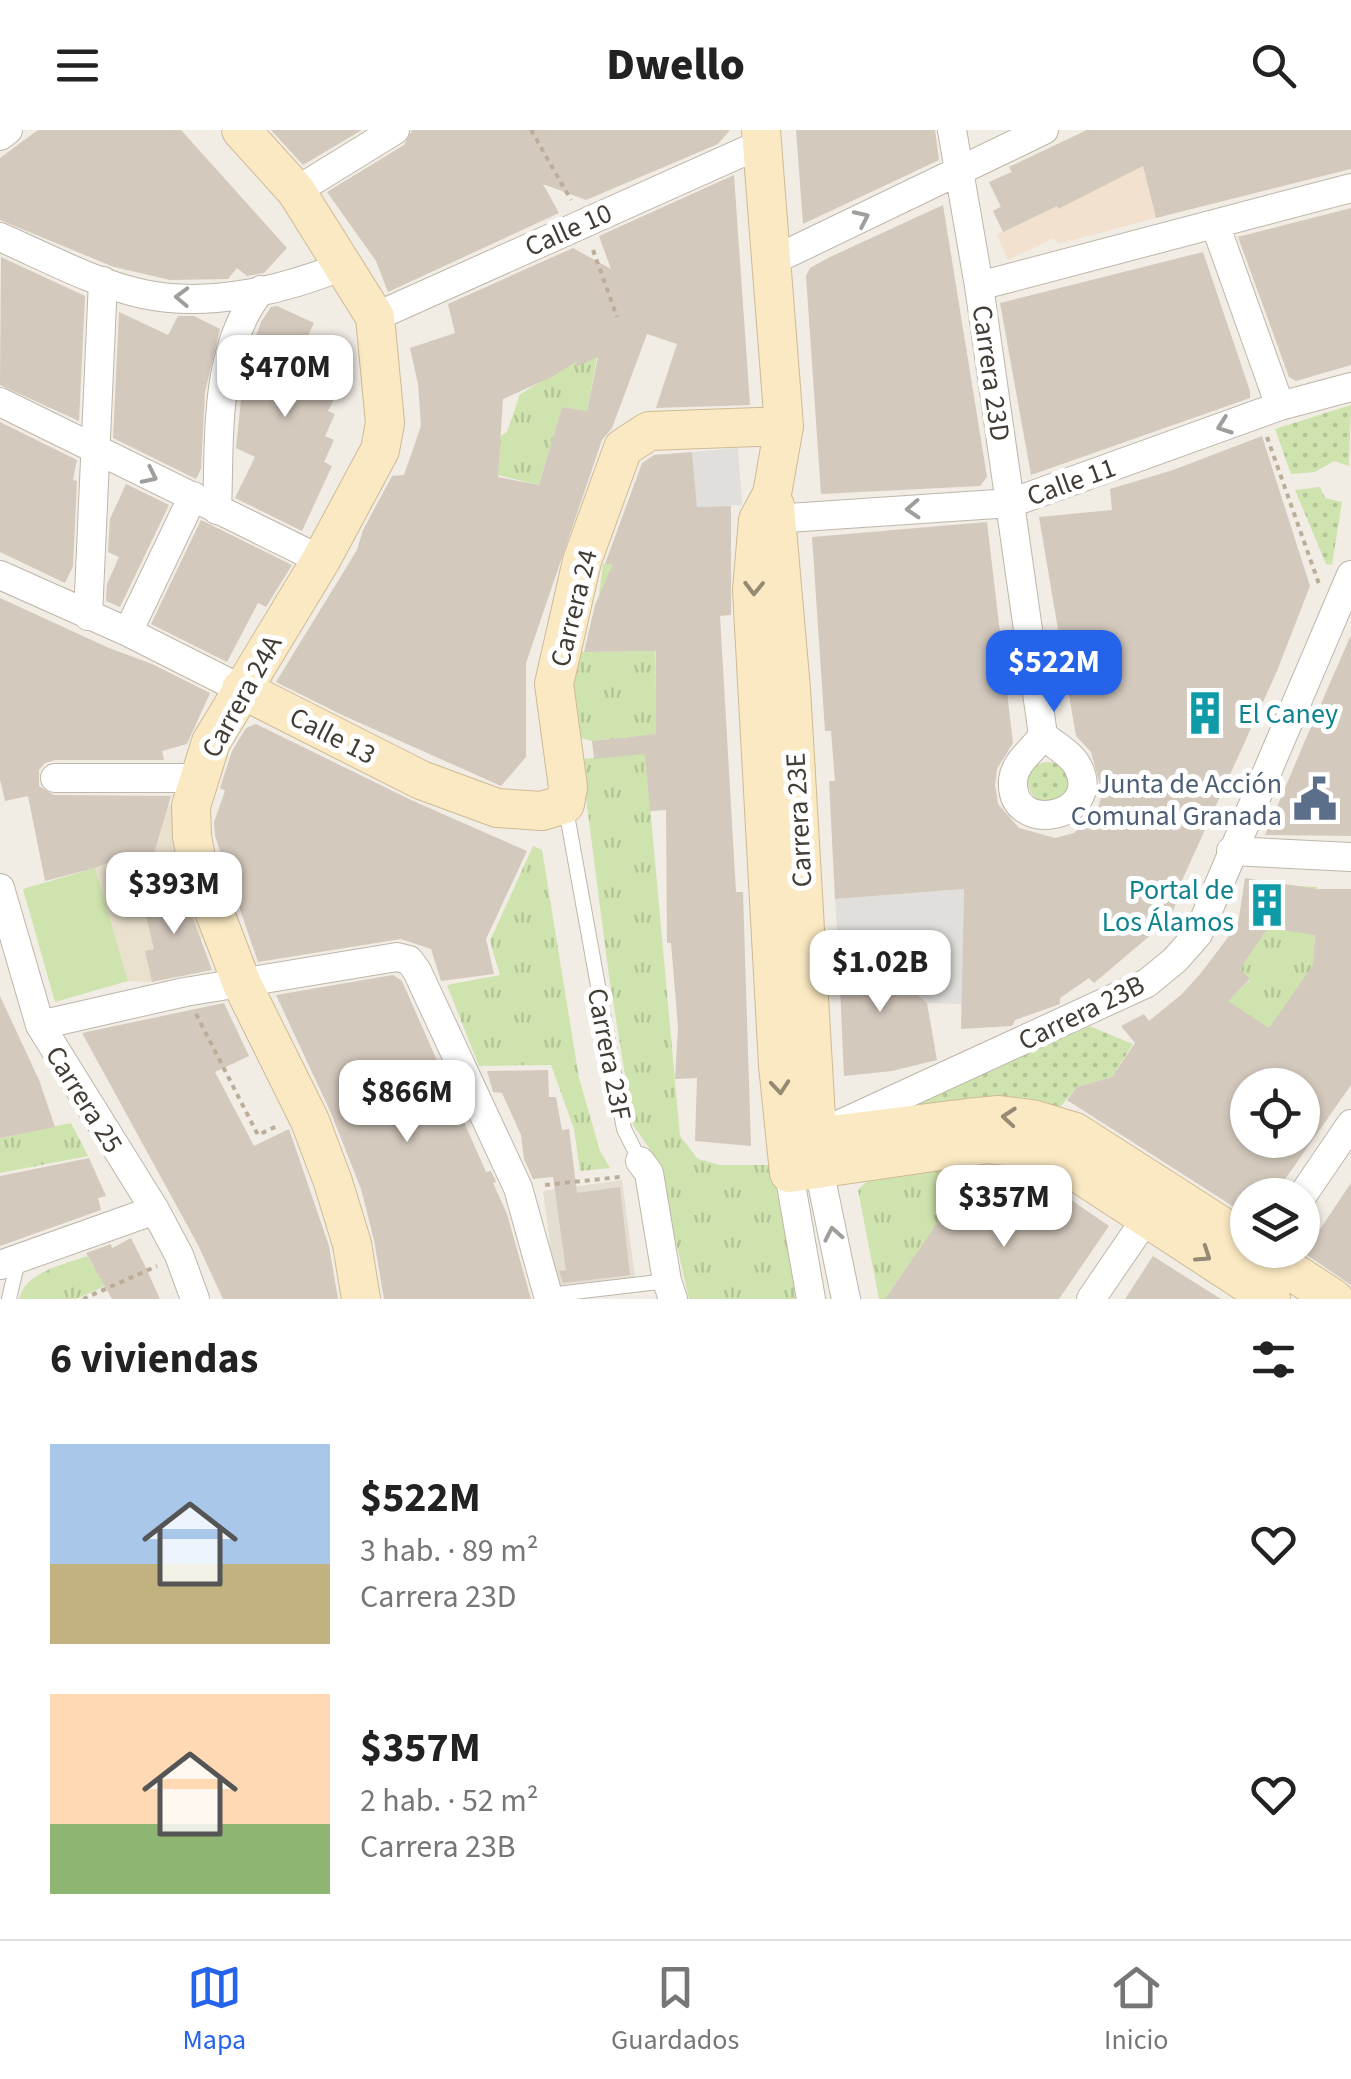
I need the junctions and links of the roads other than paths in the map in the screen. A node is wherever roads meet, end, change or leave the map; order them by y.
1 (8, 130) edge
2 (241, 130) edge
3 (395, 130) edge
4 (952, 130) edge
5 (1044, 130) edge
6 (0, 136) edge
7 (762, 137) edge
8 (958, 172) junction
9 (1351, 188) edge
10 (296, 191) junction
11 (1215, 224) junction
12 (0, 237) edge
13 (774, 260) junction
14 (345, 265) junction
15 (103, 282) junction
16 (979, 286) junction
17 (261, 290) junction
18 (375, 317) junction
19 (1351, 387) edge
20 (0, 402) edge
21 (1269, 410) junction
22 (784, 426) junction
23 (93, 448) junction
24 (205, 503) junction
25 (1010, 503) junction
26 (769, 511) junction
27 (321, 560) junction
28 (0, 575) edge
29 (1351, 575) edge
30 (88, 616) junction
31 (128, 632) junction
32 (241, 688) junction
33 (1045, 745) dead end
34 (55, 778) dead end
35 (199, 778) junction
36 (565, 804) junction
37 (1231, 851) junction
38 (1351, 857) edge
39 (0, 888) edge
40 (242, 984) junction
41 (40, 1025) junction
42 (1351, 1124) edge
43 (802, 1155) junction
44 (645, 1167) joint
45 (1314, 1178) edge
46 (1156, 1204) junction
47 (155, 1210) junction
48 (1230, 1246) edge
49 (9, 1262) edge
50 (1269, 1268) edge
51 (670, 1290) edge
52 (549, 1297) edge
53 (9, 1299) edge
54 (195, 1299) edge
55 (361, 1299) edge
56 (811, 1299) edge
57 (846, 1299) edge
58 (1091, 1299) edge
59 (1334, 1299) edge

1 - 6 street
2 - 10 street, Carrera 24A
3 - 10 street
4 - 8 street, Carrera 23D
5 - 8 street
7 - 13 street, Carrera 23E
7 - 18 street, Calle 10
13 -> 8 street
8 - 16 street, Carrera 23D
9 - 11 street
10 - 14 street, Carrera 24A
11 - 16 street
11 - 21 street
12 - 15 street
13 - 22 street, Carrera 23E
14 - 17 street
14 - 18 street, Carrera 24A
17 -> 15 street
15 - 23 street
16 - 25 street, Carrera 23D
17 - 24 street
18 - 27 street, Carrera 24A
19 - 21 street, Calle 11
20 - 23 street
21 -> 25 street, Calle 11
22 - 26 street, Carrera 23E
22 - 36 street, Carrera 24
23 -> 24 street
23 - 30 street
24 - 27 street
24 - 31 street
25 -> 26 street, Calle 11
25 - 33 street, Carrera 23D
26 - 43 street, Carrera 23E
27 - 32 street, Carrera 24A
28 - 30 street, Calle 13
29 - 37 street, Carrera 23B
30 - 31 street, Calle 13
31 - 32 street, Calle 13
32 - 35 street, Carrera 24A
32 - 36 street, Calle 13
34 - 35 street
35 - 40 street, Carrera 24A
36 - 44 lane, Carrera 23F
37 - 38 street
37 - 43 street, Carrera 23B
39 - 41 street, Carrera 25
40 - 41 street
40 - 52 street
40 - 55 street, Carrera 24A
41 - 47 street, Carrera 25
42 - 45 street
43 - 46 street
43 - 56 street, Carrera 23E
57 -> 43 street, Carrera 23E
44 - 51 street, Carrera 23F
46 - 48 street
46 - 58 street
47 - 49 street
47 - 54 street, Carrera 25
49 - 53 lane
50 - 59 street
51 - 52 lane

